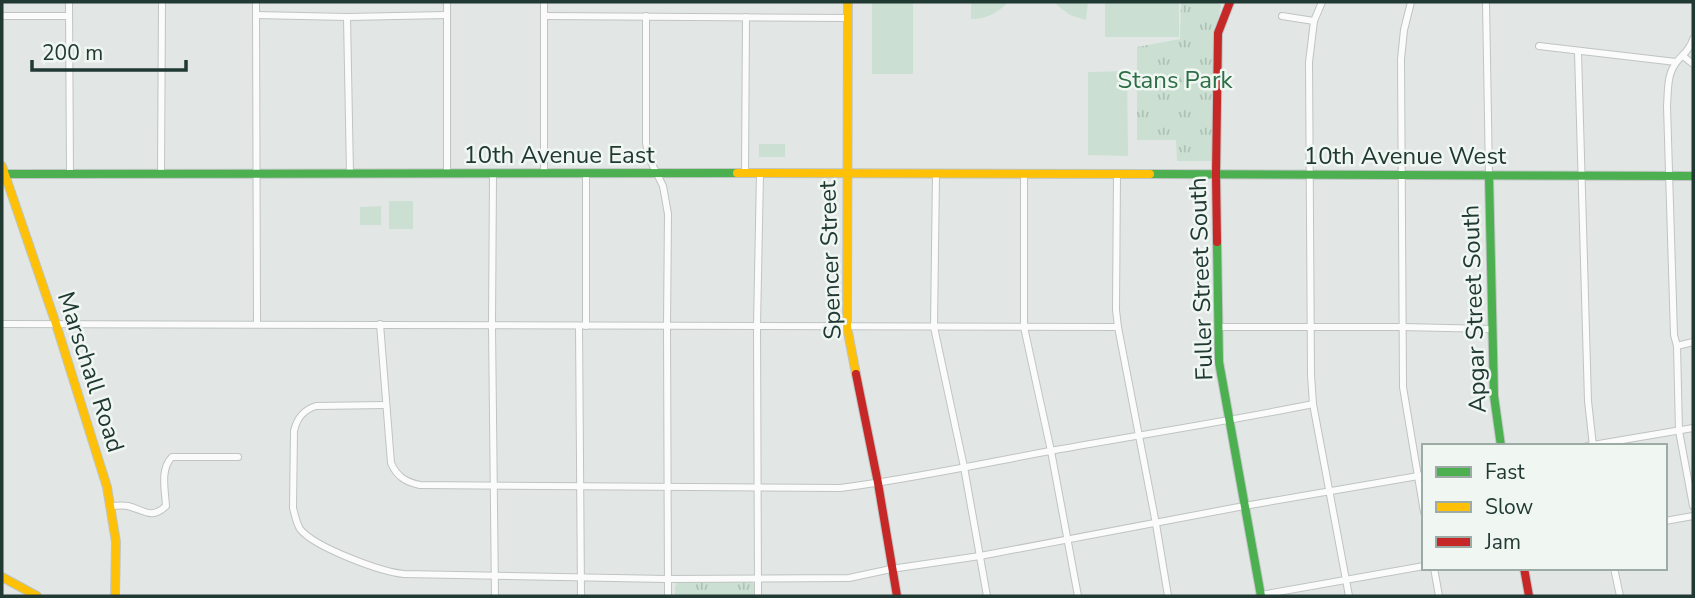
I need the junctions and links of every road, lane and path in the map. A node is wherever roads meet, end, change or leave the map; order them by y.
1 (69, 2) edge
2 (162, 2) edge
3 (257, 2) edge
4 (447, 2) edge
5 (544, 2) edge
6 (848, 2) edge
7 (1230, 2) edge
8 (1322, 2) edge
9 (1411, 2) edge
10 (1486, 2) edge
11 (256, 15) junction
12 (447, 15) junction
13 (2, 16) edge
14 (69, 16) junction
15 (544, 16) junction
16 (646, 16) junction
17 (1282, 16) dead end
18 (347, 17) junction
19 (746, 17) junction
20 (848, 18) junction
21 (1314, 21) junction
22 (1693, 39) edge
23 (1539, 46) dead end
24 (1578, 51) junction
25 (1683, 56) junction
26 (1676, 62) junction
27 (1693, 64) edge
28 (3, 172) edge
29 (257, 173) junction
30 (586, 173) junction
31 (658, 173) junction
32 (70, 174) junction
33 (162, 174) junction
34 (350, 174) junction
35 (447, 174) junction
36 (493, 174) junction
37 (544, 174) junction
38 (745, 174) junction
39 (760, 174) junction
40 (847, 174) junction
41 (936, 174) junction
42 (1024, 174) junction
43 (1216, 174) junction
44 (1309, 174) junction
45 (1401, 174) junction
46 (1117, 175) junction
47 (1489, 176) junction
48 (1582, 176) junction
49 (1669, 176) junction
50 (1693, 176) edge
51 (2, 324) edge
52 (56, 324) junction
53 (257, 324) junction
54 (380, 324) junction
55 (492, 326) junction
56 (582, 326) junction
57 (667, 326) junction
58 (757, 326) junction
59 (847, 327) junction
60 (934, 327) junction
61 (1024, 327) junction
62 (1118, 327) junction
63 (1218, 327) junction
64 (1310, 327) junction
65 (1402, 327) junction
66 (1492, 330) junction
67 (1693, 342) edge
68 (1677, 346) junction
69 (1313, 404) junction
70 (385, 405) junction
71 (1228, 421) junction
72 (1693, 428) edge
73 (1679, 431) junction
74 (1138, 437) junction
75 (1501, 444) edge
76 (1591, 444) edge
77 (1597, 444) edge
78 (1051, 451) junction
79 (237, 457) dead end
80 (964, 467) junction
81 (1421, 475) edge
82 (878, 483) junction
83 (495, 485) junction
84 (668, 486) junction
85 (580, 487) junction
86 (759, 489) junction
87 (1330, 491) junction
88 (111, 506) junction
89 (1244, 506) junction
90 (1693, 506) edge
91 (1693, 516) edge
92 (1667, 521) edge
93 (1156, 524) junction
94 (1068, 539) junction
95 (980, 556) junction
96 (1422, 566) edge
97 (891, 569) junction
98 (1434, 570) edge
99 (1524, 570) edge
100 (1615, 570) edge
101 (495, 575) junction
102 (2, 577) edge
103 (582, 577) junction
104 (667, 579) junction
105 (758, 579) junction
106 (1345, 579) junction
107 (37, 596) edge
108 (115, 596) edge
109 (495, 596) edge
110 (581, 596) edge
111 (668, 596) edge
112 (758, 596) edge
113 (897, 596) edge
114 (987, 596) edge
115 (1077, 596) edge
116 (1168, 596) edge
117 (1259, 596) edge
118 (1349, 596) edge
119 (1439, 596) edge
120 (1529, 596) edge
121 (1620, 596) edge

1 - 14 street
2 - 33 street
3 - 11 street
4 - 12 street
5 - 15 street
6 - 20 main road, Spencer Street
7 - 43 main road, Fuller Street South
8 - 21 street
9 - 45 street
10 - 47 street, Apgar Street South
11 - 18 street
11 - 29 street
12 - 18 street
12 - 35 street
13 - 14 street
14 - 32 street
15 - 16 street
15 - 37 street
16 - 19 street
16 - 31 street
17 - 21 street
18 - 34 street
19 - 20 street
19 - 38 street
20 - 40 main road, Spencer Street
21 - 44 street
22 - 25 street
23 - 24 street
24 - 26 street
24 - 48 street
25 - 26 street
25 - 27 street
26 - 49 street
28 - 32 main road, 10th Avenue East
28 - 52 main road, Marschall Road
29 - 33 main road, 10th Avenue East
29 - 34 main road, 10th Avenue East
29 - 53 street
30 - 31 main road, 10th Avenue East
30 - 37 main road, 10th Avenue East
30 - 56 street
31 - 38 main road, 10th Avenue East
31 - 57 street
32 - 33 main road, 10th Avenue East
34 - 35 main road, 10th Avenue East
35 - 36 main road, 10th Avenue East
36 - 37 main road, 10th Avenue East
36 - 55 street
38 - 39 main road, 10th Avenue East
39 - 40 main road, 10th Avenue East
39 - 58 street
40 - 41 main road, 10th Avenue East
40 - 59 main road, Spencer Street
41 - 42 main road, 10th Avenue East
41 - 60 street
42 - 46 main road, 10th Avenue East
42 - 61 street
43 - 44 main road, 10th Avenue West
43 - 46 main road, 10th Avenue West
43 - 63 main road, Fuller Street South
44 - 45 main road, 10th Avenue West
44 - 64 street
45 - 47 main road, 10th Avenue West
45 - 65 street
46 - 62 street
47 - 48 main road, 10th Avenue West
47 - 66 main road, Apgar Street South
48 - 49 main road, 10th Avenue West
48 - 76 street
49 - 50 main road, 10th Avenue West
49 - 68 street
51 - 52 street
52 - 53 street
52 - 88 main road, Marschall Road
53 - 54 street
54 - 55 street
54 - 70 street
55 - 56 street
55 - 83 street
56 - 57 street
56 - 85 street
57 - 58 street
57 - 84 street
58 - 59 street
58 - 86 street
59 - 60 street
59 - 82 main road, Spencer Street
60 - 61 street
60 - 80 street
61 - 62 street
61 - 78 street
62 - 74 street
63 - 64 street
63 - 71 main road, Fuller Street South
64 - 65 street
64 - 69 street
65 - 66 street
65 - 81 street
66 - 75 main road, Apgar Street South
67 - 68 street
68 - 73 street
69 - 71 street
69 - 87 street
70 - 83 street
70 - 101 street
71 - 74 street
71 - 89 main road, Fuller Street South
72 - 73 street
73 - 77 street
73 - 90 street
74 - 78 street
74 - 93 street
78 - 80 street
78 - 94 street
79 - 88 street
80 - 82 street
80 - 95 street
81 - 87 street
82 - 86 street
82 - 97 main road, Spencer Street
83 - 85 street
83 - 101 street
84 - 85 street
84 - 86 street
84 - 104 street
85 - 103 street
86 - 105 street
87 - 89 street
87 - 106 street
88 - 108 main road, Marschall Road
89 - 93 street
89 - 117 main road, Fuller Street South
91 - 92 street
93 - 94 street
93 - 116 street
94 - 95 street
94 - 115 street
95 - 97 street
95 - 114 street
96 - 106 street
97 - 105 street
97 - 113 main road, Spencer Street
98 - 119 street
99 - 120 main road
100 - 121 street
101 - 103 street
101 - 109 street
102 - 107 main road
103 - 104 street
103 - 110 street
104 - 105 street
104 - 111 street
105 - 112 street
106 - 117 street
106 - 118 street

